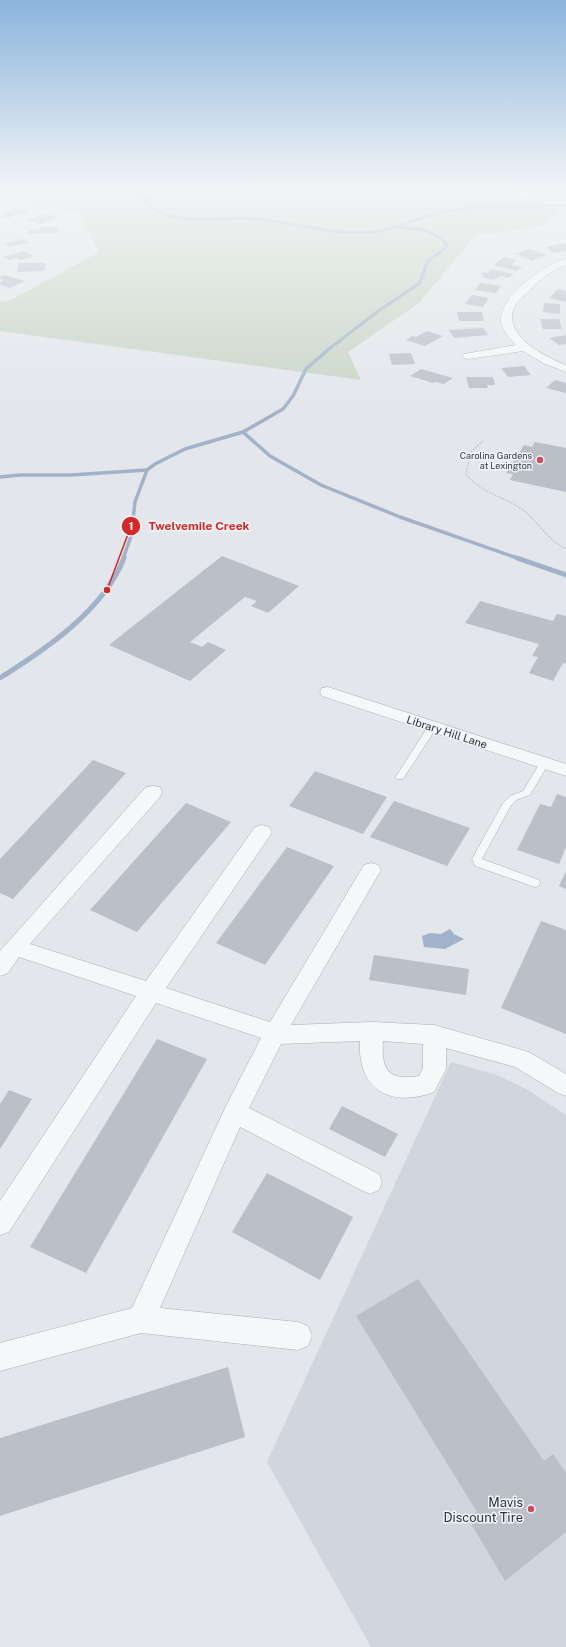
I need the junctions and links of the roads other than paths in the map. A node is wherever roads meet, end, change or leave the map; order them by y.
1 (559, 265) edge
2 (525, 347) junction
3 (468, 356) dead end
4 (566, 369) edge
5 (328, 692) dead end
6 (432, 726) junction
7 (544, 763) junction
8 (566, 770) edge
9 (400, 777) dead end
10 (153, 792) dead end
11 (262, 832) dead end
12 (371, 870) dead end
13 (535, 883) dead end
14 (15, 947) junction
15 (0, 967) edge
16 (151, 992) junction
17 (372, 1031) junction
18 (276, 1033) junction
19 (434, 1035) junction
20 (566, 1086) edge
21 (235, 1112) junction
22 (370, 1182) dead end
23 (0, 1223) edge
24 (140, 1319) junction
25 (298, 1336) dead end
26 (0, 1357) edge

1 - 2 street
2 - 3 street
2 - 4 street
5 - 6 street, Library Hill Lane
6 - 7 street, Library Hill Lane
6 - 9 lane
7 - 8 street, Library Hill Lane
7 - 13 lane
10 - 14 street
11 - 16 street
12 - 18 street
14 - 15 street
14 - 16 street
16 - 18 street
16 - 23 street
17 - 18 street
17 - 19 street
17 - 19 street
18 - 21 street
19 - 20 street
21 - 22 street
21 - 24 street
24 - 25 street
24 - 26 street

